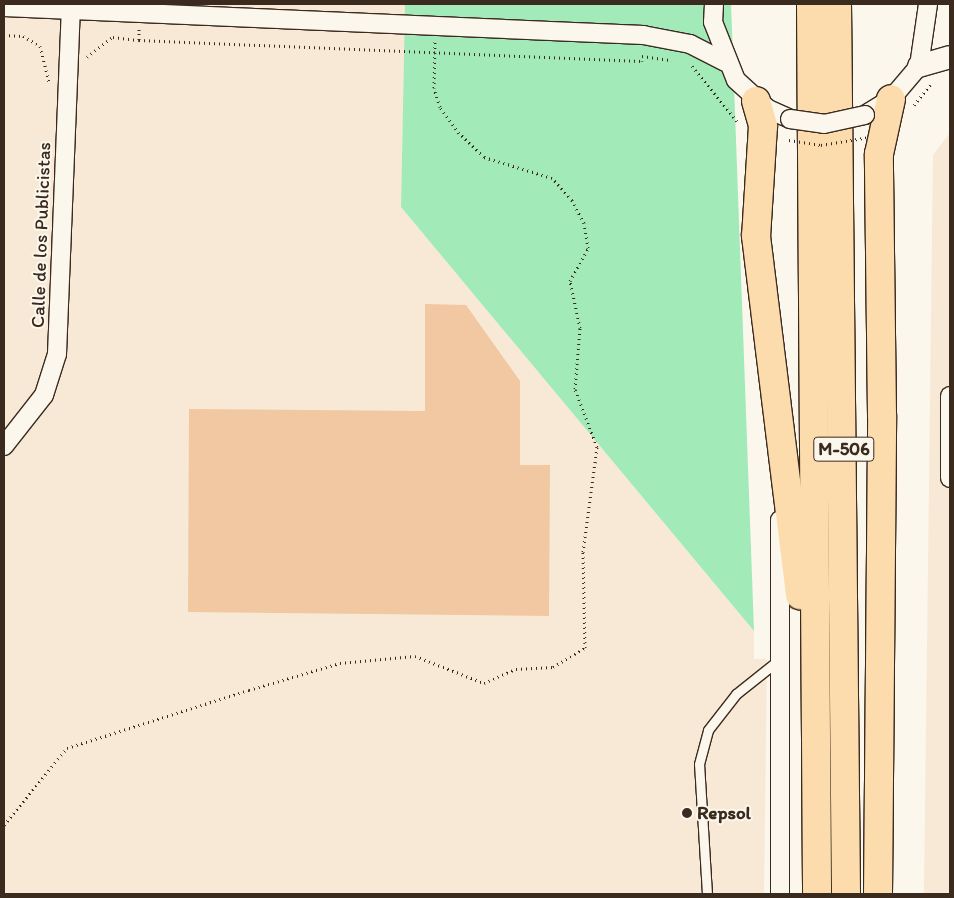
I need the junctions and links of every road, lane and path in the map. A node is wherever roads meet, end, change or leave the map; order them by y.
1 (714, 4) edge
2 (810, 4) edge
3 (837, 4) edge
4 (928, 4) edge
5 (4, 7) edge
6 (71, 10) junction
7 (139, 13) junction
8 (435, 26) junction
9 (643, 35) junction
10 (435, 52) junction
11 (950, 56) edge
12 (642, 57) junction
13 (678, 60) dead end
14 (687, 61) dead end
15 (725, 62) junction
16 (919, 66) junction
17 (891, 100) junction
18 (756, 101) junction
19 (742, 127) dead end
20 (950, 396) edge
21 (4, 446) edge
22 (780, 452) junction
23 (950, 478) edge
24 (780, 658) junction
25 (815, 743) junction
26 (4, 825) edge
27 (707, 894) edge
28 (780, 894) edge
29 (816, 894) edge
30 (846, 894) edge
31 (878, 894) edge

1 - 15 street
2 - 25 highway, M-506
3 - 30 highway, M-506
4 - 16 street
5 - 6 street
6 - 7 street
6 - 21 street, Calle de los Publicistas
7 - 8 street
7 - 10 path
8 - 9 street
8 - 10 path
9 - 12 path
9 - 15 street
10 - 12 path
10 - 26 path
11 - 16 street
12 - 13 path
14 - 19 path
15 - 18 street
16 - 17 street
17 - 18 street, bridge
17 - 31 highway
18 - 22 highway
20 - 23 street
22 - 24 street
22 - 25 highway
24 - 27 lane
24 - 28 street
25 - 29 highway, M-506

